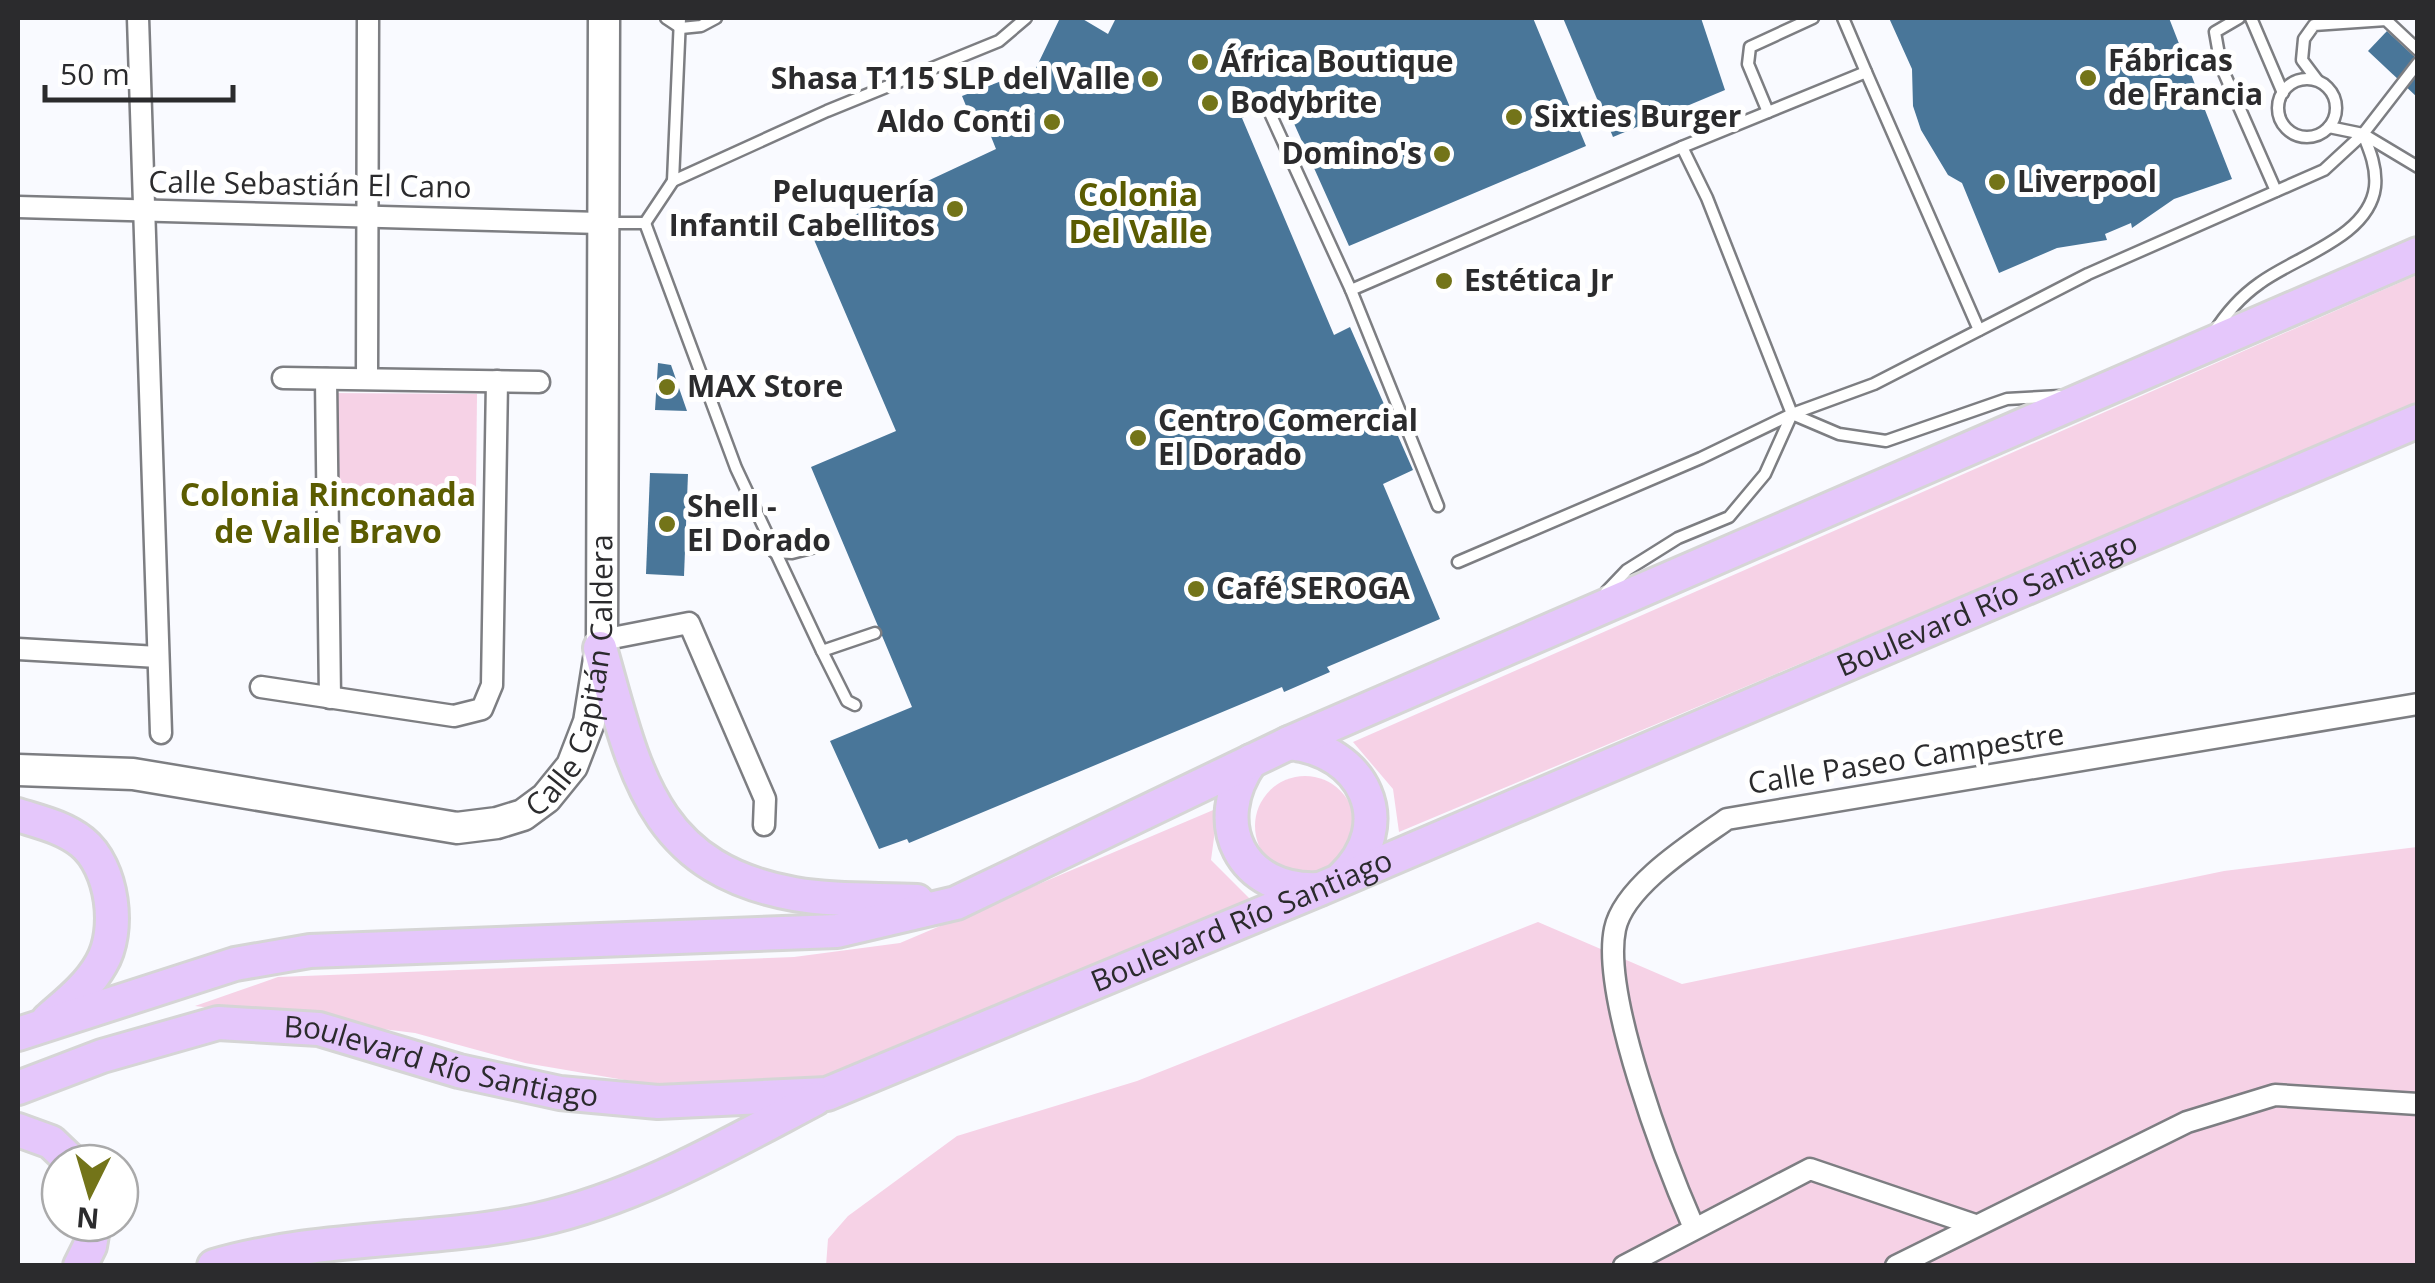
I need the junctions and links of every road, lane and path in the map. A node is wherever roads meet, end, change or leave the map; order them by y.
1 (138, 18) edge
2 (368, 18) edge
3 (604, 18) edge
4 (666, 18) edge
5 (716, 18) edge
6 (1026, 18) edge
7 (1813, 18) edge
8 (1843, 18) edge
9 (2239, 18) edge
10 (2252, 18) edge
11 (680, 23) edge
12 (2418, 50) edge
13 (2418, 63) edge
14 (1866, 72) junction
15 (2317, 81) junction
16 (2282, 93) junction
17 (1269, 111) dead end
18 (1768, 112) junction
19 (2330, 127) junction
20 (2364, 134) junction
21 (1682, 147) junction
22 (2418, 167) edge
23 (674, 181) junction
24 (2276, 191) junction
25 (18, 208) edge
26 (144, 211) junction
27 (367, 217) junction
28 (600, 223) junction
29 (645, 223) junction
30 (2418, 254) edge
31 (1352, 290) junction
32 (1979, 330) junction
33 (2205, 347) junction
34 (284, 378) dead end
35 (367, 378) junction
36 (326, 379) junction
37 (496, 382) junction
38 (540, 382) dead end
39 (2096, 395) junction
40 (1792, 414) junction
41 (2418, 420) edge
42 (1438, 506) dead end
43 (823, 545) dead end
44 (774, 552) junction
45 (1458, 562) dead end
46 (1581, 619) junction
47 (875, 633) dead end
48 (601, 644) junction
49 (18, 649) edge
50 (822, 651) junction
51 (158, 657) junction
52 (261, 687) dead end
53 (330, 698) junction
54 (2418, 704) edge
55 (856, 705) dead end
56 (161, 733) dead end
57 (1289, 744) junction
58 (1251, 762) junction
59 (18, 770) edge
60 (18, 815) edge
61 (764, 825) dead end
62 (1329, 885) junction
63 (956, 903) junction
64 (28, 1032) edge
65 (18, 1088) edge
66 (826, 1094) junction
67 (2418, 1104) edge
68 (18, 1130) edge
69 (52, 1143) edge
70 (1976, 1225) junction
71 (1694, 1228) junction
72 (91, 1243) edge
73 (80, 1266) edge
74 (214, 1266) edge
75 (1624, 1266) edge
76 (1896, 1266) edge

1 - 26 street
2 - 27 street
3 - 28 main road, Calle Capitán Caldera
4 - 11 lane
5 - 11 lane
6 - 23 lane
7 - 18 lane
8 - 14 lane
9 - 24 lane
10 - 16 lane
11 - 23 lane
12 - 15 lane
13 - 20 lane
14 - 18 lane
14 - 32 lane
15 - 16 lane
15 - 19 lane
16 - 19 lane
17 - 31 lane
18 - 21 lane
19 - 20 lane
20 - 22 lane
20 - 24 lane
20 - 33 lane
21 - 31 lane
21 - 40 lane
23 - 29 lane
24 - 32 lane
25 - 26 street, Calle Sebastián El Cano
26 - 27 street, Calle Sebastián El Cano
26 - 51 street
27 - 28 street, Calle Sebastián El Cano
27 - 35 street
28 - 29 lane
28 - 48 main road, Calle Capitán Caldera
29 - 44 lane
30 - 33 main road
31 - 42 lane
32 - 40 lane
33 - 39 main road
34 - 36 street
35 - 36 street
35 - 37 street
36 - 53 street
37 - 38 street
37 - 53 street
39 - 40 lane
39 - 46 main road
40 - 45 lane
40 - 46 lane
41 - 62 main road, Boulevard Río Santiago
43 - 44 lane
44 - 50 lane
46 - 57 main road
47 - 50 lane
48 - 59 main road, Calle Capitán Caldera
48 - 61 street
48 - 63 main road
49 - 51 street
50 - 55 lane
51 - 56 street
52 - 53 street
54 - 71 street, Calle Paseo Campestre
57 - 58 main road
57 - 62 main road
58 - 62 main road
58 - 63 main road
60 - 64 main road
62 - 66 main road, Boulevard Río Santiago
63 - 64 main road
65 - 66 main road, Boulevard Río Santiago
66 - 74 main road
67 - 70 street
68 - 69 main road
70 - 71 street
70 - 76 street
71 - 75 street
72 - 73 main road

